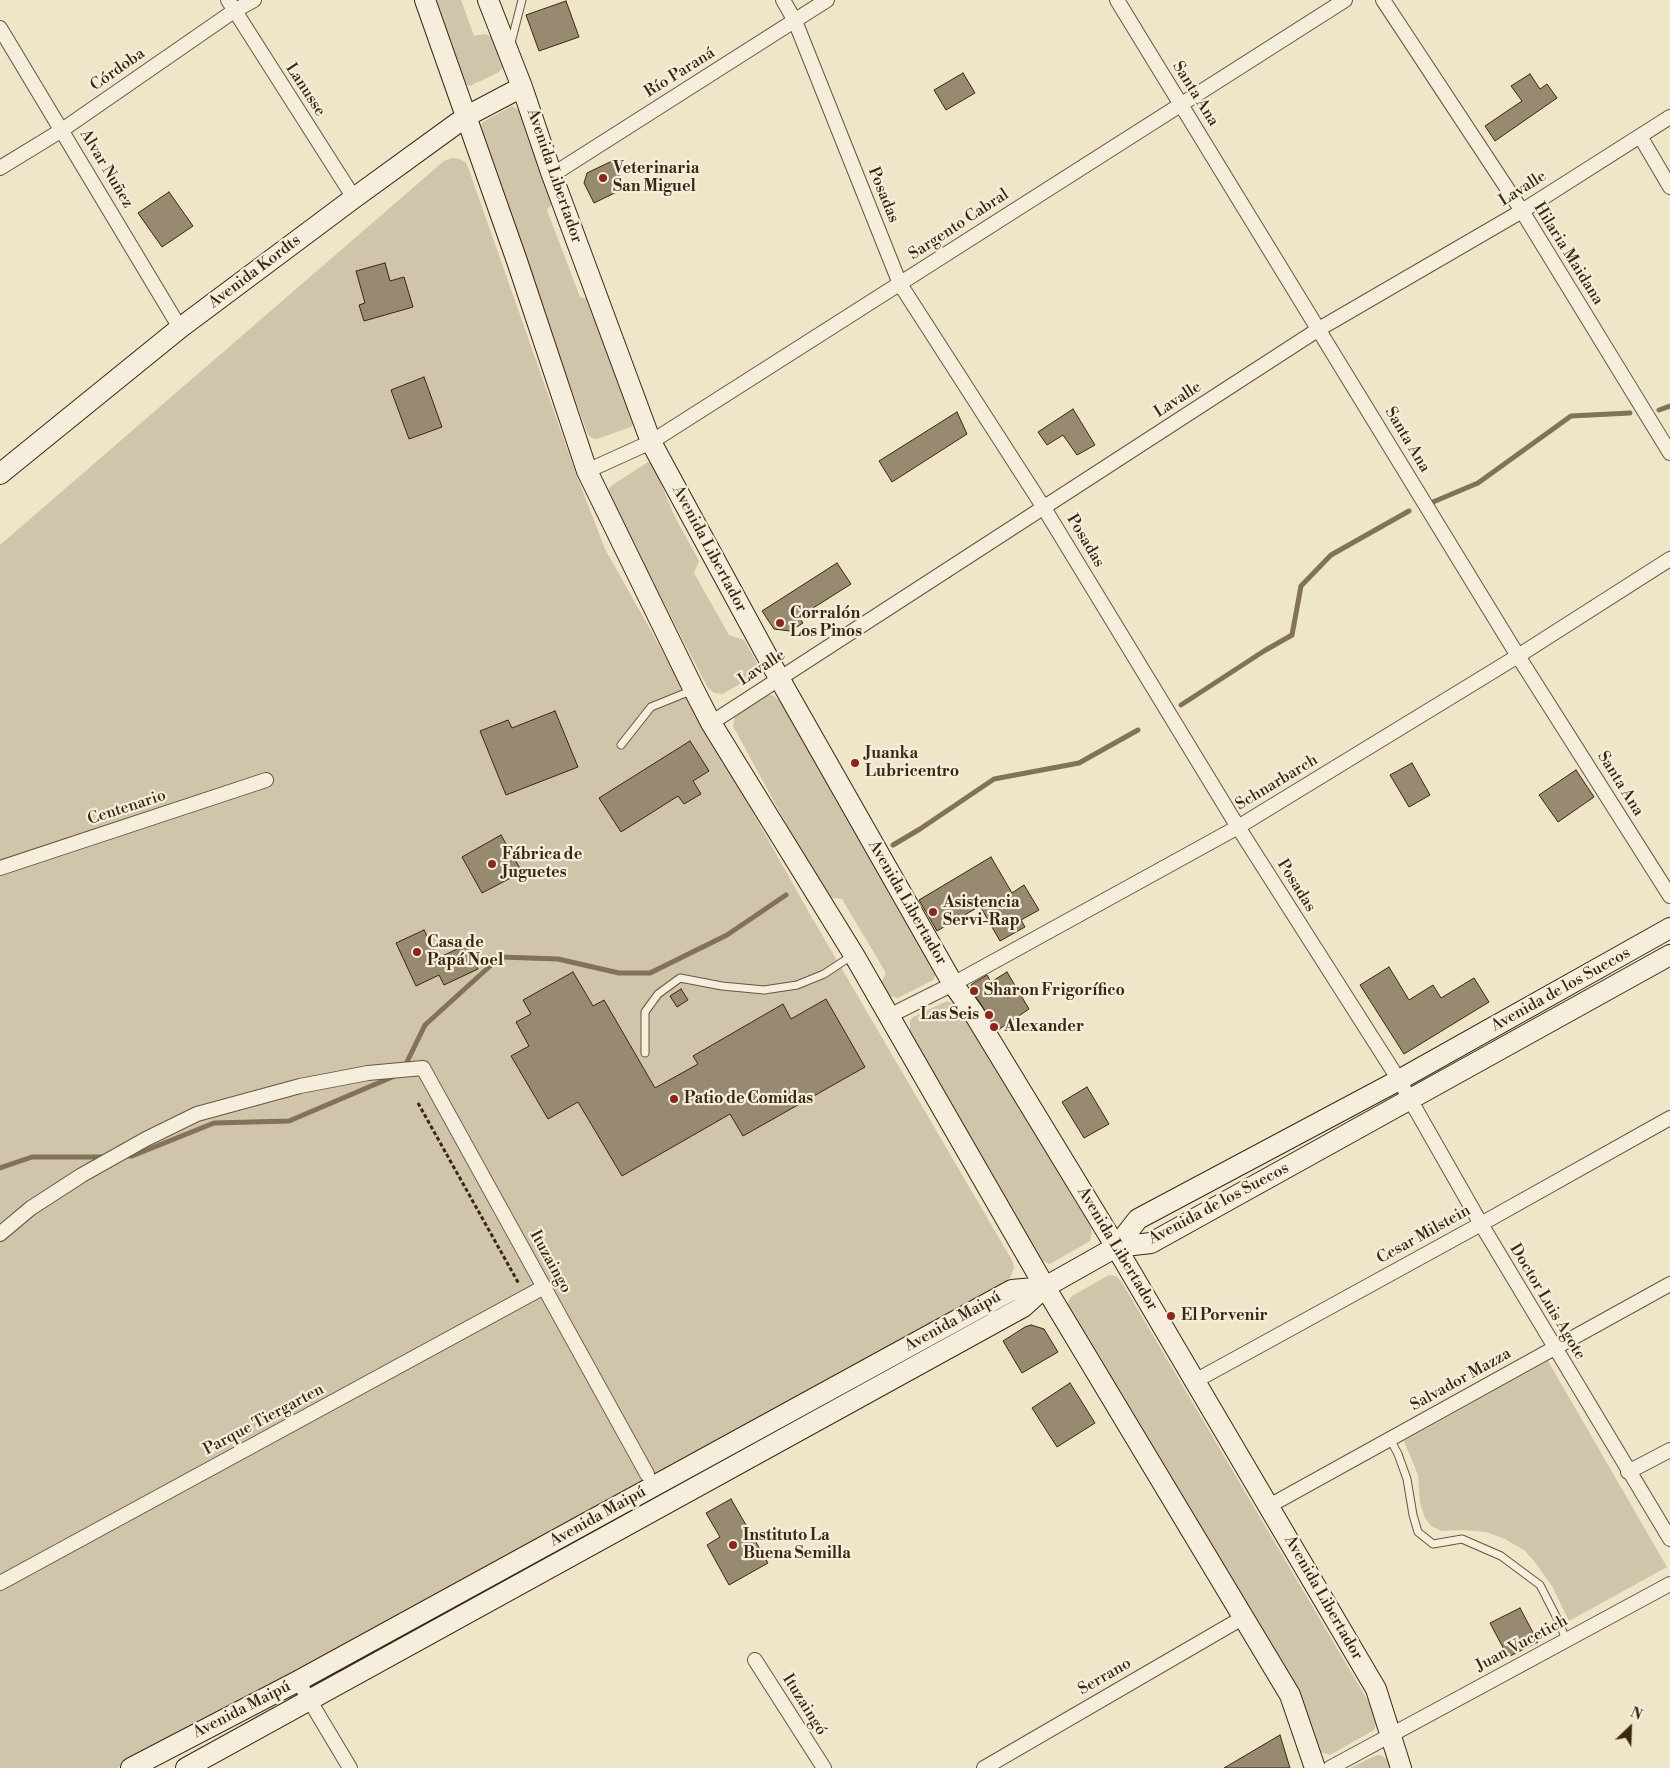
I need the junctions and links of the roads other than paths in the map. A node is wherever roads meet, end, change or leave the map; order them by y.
1 (254, 0) edge
2 (425, 0) edge
3 (488, 0) edge
4 (522, 0) edge
5 (783, 0) edge
6 (827, 0) edge
7 (1117, 0) edge
8 (1345, 0) edge
9 (1383, 0) edge
10 (231, 5) edge
11 (795, 21) junction
12 (0, 28) edge
13 (509, 51) junction
14 (522, 87) junction
15 (1180, 104) junction
16 (467, 116) junction
17 (1670, 117) edge
18 (62, 130) junction
19 (1640, 136) junction
20 (0, 168) edge
21 (552, 175) junction
22 (1670, 187) edge
23 (354, 198) junction
24 (1522, 211) junction
25 (900, 284) junction
26 (180, 328) junction
27 (1319, 329) junction
28 (651, 442) junction
29 (1670, 453) edge
30 (587, 471) junction
31 (0, 474) edge
32 (1044, 508) junction
33 (1670, 559) edge
34 (1518, 656) junction
35 (778, 678) junction
36 (694, 690) junction
37 (711, 723) junction
38 (621, 745) dead end
39 (266, 780) dead end
40 (1238, 827) junction
41 (0, 868) edge
42 (1670, 896) edge
43 (1670, 928) edge
44 (854, 955) junction
45 (1670, 955) edge
46 (953, 984) junction
47 (889, 1016) junction
48 (645, 1053) dead end
49 (1398, 1080) junction
50 (1410, 1100) junction
51 (1670, 1118) edge
52 (1481, 1224) junction
53 (0, 1234) edge
54 (1116, 1247) junction
55 (1670, 1284) edge
56 (1045, 1287) junction
57 (544, 1288) junction
58 (1554, 1348) junction
59 (1195, 1381) junction
60 (1390, 1440) junction
61 (1670, 1450) edge
62 (1628, 1472) junction
63 (647, 1474) dead end
64 (1268, 1506) junction
65 (1670, 1539) edge
66 (0, 1583) edge
67 (1670, 1584) edge
68 (1244, 1617) junction
69 (1566, 1640) junction
70 (755, 1660) dead end
71 (298, 1681) junction
72 (309, 1701) junction
73 (1391, 1735) junction
74 (131, 1768) edge
75 (186, 1768) edge
76 (350, 1768) edge
77 (824, 1768) edge
78 (984, 1768) edge
79 (1315, 1768) edge
80 (1330, 1768) edge
81 (1401, 1768) edge

1 - 10 street, Córdoba
2 - 16 main road
3 - 13 main road, Avenida Libertador
4 - 13 lane
5 - 11 street, Posadas
6 - 11 street, Río Paraná
7 - 15 street, Santa Ana
8 - 15 street, Sargento Cabral
9 - 24 street, Hilaria Maidana
10 - 18 street, Córdoba
10 - 23 street, Lanusse
11 - 21 street, Río Paraná
11 - 25 street, Posadas
12 - 18 street, Alvar Nuñez
13 - 14 main road, Avenida Libertador
14 - 16 main road, Avenida Kordts
14 - 21 main road, Avenida Libertador
15 - 25 street, Sargento Cabral
15 - 27 street, Santa Ana
16 - 23 main road, Avenida Kordts
16 - 30 main road
17 - 19 street, Lavalle
18 - 20 street, Córdoba
18 - 26 street, Alvar Nuñez
19 - 22 street
19 - 24 street, Lavalle
21 - 28 main road, Avenida Libertador
23 - 26 main road, Avenida Kordts
24 - 27 street, Lavalle
24 - 29 street, Hilaria Maidana
25 - 28 street, Sargento Cabral
25 - 32 street, Posadas
26 - 31 main road, Avenida Kordts
27 - 32 street, Lavalle
27 - 34 street, Santa Ana
28 - 30 street, Sargento Cabral
28 - 35 main road, Avenida Libertador
30 - 36 main road
32 - 35 street, Lavalle
32 - 40 street, Posadas
33 - 34 street, Schnarbarch
34 - 40 street, Schnarbarch
34 - 42 street, Santa Ana
35 - 37 street, Lavalle
35 - 46 main road, Avenida Libertador
36 - 37 main road
36 - 38 lane
37 - 44 main road
39 - 41 street, Centenario
40 - 46 street, Schnarbarch
40 - 49 street, Posadas
43 - 49 main road, Avenida de los Suecos
44 - 47 main road
44 - 48 lane
45 - 50 main road, Avenida de los Suecos
46 - 47 street, Schnarbarch
46 - 54 main road, Avenida Libertador
47 - 56 main road
49 - 50 street, Doctor Luis Agote
49 - 54 main road, Avenida de los Suecos
50 - 52 street, Doctor Luis Agote
50 - 54 main road, Avenida de los Suecos
51 - 52 street, Cesar Milstein
52 - 58 street, Doctor Luis Agote
52 - 59 street, Cesar Milstein
53 - 57 street, Ituzaingo
54 - 56 main road
54 - 59 main road, Avenida Libertador
55 - 58 street, Salvador Mazza
56 - 68 main road
56 - 71 main road, Avenida Maipú
56 - 72 main road, Avenida Maipú
57 - 63 street, Ituzaingo
57 - 66 street, Parque Tiergarten
58 - 60 street, Salvador Mazza
58 - 62 street, Doctor Luis Agote
59 - 64 main road, Avenida Libertador
60 - 64 street, Salvador Mazza
60 - 69 lane
61 - 62 street
62 - 65 street, Doctor Luis Agote
64 - 73 main road, Avenida Libertador
67 - 69 street, Juan Vucetich
68 - 78 street, Serrano
68 - 79 main road
69 - 73 street, Juan Vucetich
70 - 77 street, Ituzaingó
71 - 72 street
71 - 74 main road, Avenida Maipú
72 - 75 main road, Avenida Maipú
72 - 76 street
73 - 80 street, Juan Vucetich
73 - 81 main road, Avenida Libertador

